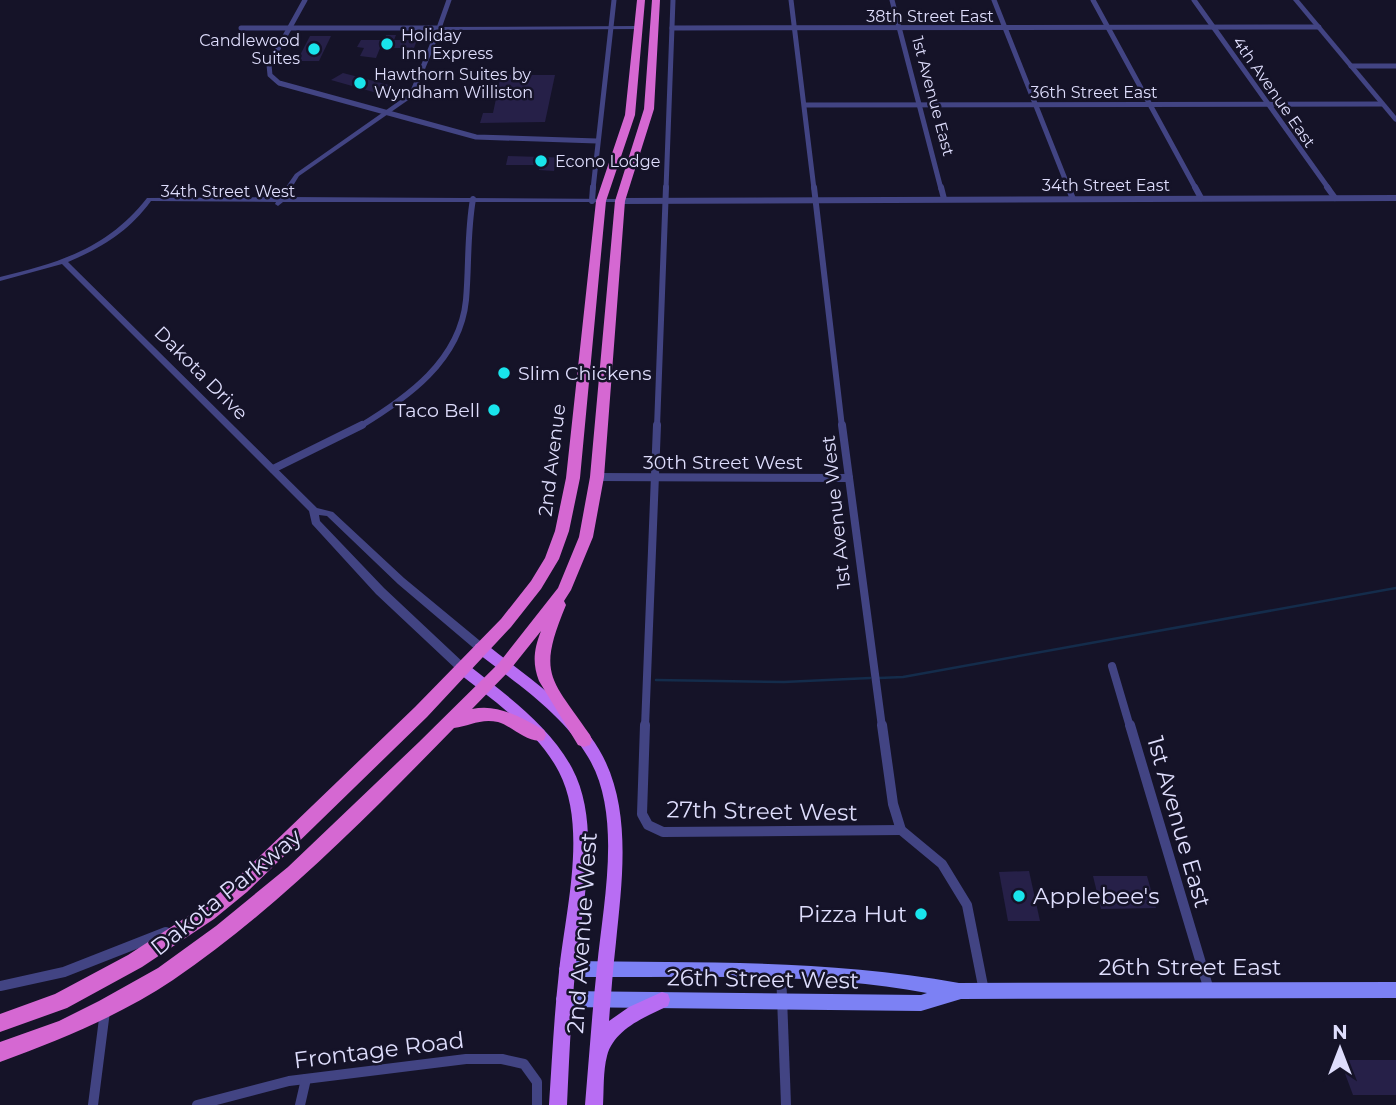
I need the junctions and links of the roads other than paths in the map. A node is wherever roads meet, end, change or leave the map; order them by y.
1 (305, 0) edge
2 (449, 0) edge
3 (614, 0) edge
4 (641, 0) edge
5 (656, 0) edge
6 (673, 0) edge
7 (791, 0) edge
8 (892, 0) edge
9 (993, 0) edge
10 (1093, 0) edge
11 (1194, 0) edge
12 (1296, 0) edge
13 (1003, 27) junction
14 (1109, 27) junction
15 (1213, 27) junction
16 (1319, 27) junction
17 (241, 28) dead end
18 (289, 28) junction
19 (439, 28) junction
20 (611, 28) junction
21 (638, 28) junction
22 (672, 28) junction
23 (794, 28) junction
24 (898, 28) junction
25 (1351, 66) junction
26 (1396, 66) edge
27 (1267, 104) junction
28 (1382, 104) junction
29 (805, 105) junction
30 (919, 105) junction
31 (1036, 105) junction
32 (1151, 105) junction
33 (387, 113) junction
34 (1396, 120) edge
35 (645, 123) junction
36 (597, 141) junction
37 (1201, 198) junction
38 (1335, 198) junction
39 (1396, 198) edge
40 (944, 199) junction
41 (1073, 199) junction
42 (596, 201) junction
43 (620, 201) junction
44 (665, 201) junction
45 (816, 201) junction
46 (279, 202) junction
47 (473, 202) junction
48 (63, 261) junction
49 (0, 279) edge
50 (273, 469) junction
51 (597, 477) junction
52 (654, 477) junction
53 (849, 478) junction
54 (314, 510) junction
55 (564, 590) junction
56 (481, 648) junction
57 (1112, 666) dead end
58 (503, 667) junction
59 (462, 668) junction
60 (485, 686) junction
61 (538, 735) junction
62 (584, 740) junction
63 (425, 747) junction
64 (901, 830) junction
65 (270, 859) joint
66 (208, 913) junction
67 (567, 969) junction
68 (605, 970) junction
69 (781, 971) junction
70 (0, 986) edge
71 (1209, 990) junction
72 (1396, 990) edge
73 (959, 991) junction
74 (984, 991) junction
75 (564, 999) junction
76 (662, 1000) junction
77 (602, 1001) junction
78 (782, 1002) junction
79 (106, 1008) junction
80 (0, 1023) edge
81 (0, 1052) edge
82 (596, 1063) junction
83 (306, 1079) junction
84 (93, 1105) edge
85 (197, 1105) edge
86 (300, 1105) edge
87 (537, 1105) edge
88 (558, 1105) edge
89 (594, 1105) edge
90 (786, 1105) edge

1 - 18 street
2 - 19 street
3 - 20 street
4 - 21 highway, 2nd Avenue
5 - 35 highway
6 - 22 street, 27th Street West
7 - 23 street, 1st Avenue West
8 - 24 street, 1st Avenue East
9 - 13 street
10 - 14 street
11 - 15 street, 4th Avenue East
12 - 16 street
13 - 14 street, 38th Street East
13 - 24 street, 38th Street East
13 - 31 street
14 - 15 street, 38th Street East
14 - 32 street
15 - 16 street, 38th Street East
15 - 27 street, 4th Avenue East
16 - 25 street
17 - 18 street
18 - 19 street
18 - 33 street
19 - 20 street
19 - 33 street
20 - 21 street
20 - 36 street
21 - 35 highway
21 - 42 highway, 2nd Avenue
22 - 23 street, 38th Street East
22 - 44 street, 27th Street West
23 - 24 street, 38th Street East
23 - 29 street, 1st Avenue West
24 - 30 street, 1st Avenue East
25 - 26 street
25 - 28 street
27 - 28 street, 36th Street East
27 - 32 street, 36th Street East
27 - 38 street, 4th Avenue East
28 - 34 street
29 - 30 street, 36th Street East
29 - 45 street, 1st Avenue West
30 - 31 street, 36th Street East
30 - 40 street, 1st Avenue East
31 - 32 street, 36th Street East
31 - 41 street
32 - 37 street
33 - 36 street
33 - 46 street
35 - 43 highway
36 - 42 street
37 - 38 street, 34th Street East
37 - 41 street, 34th Street East
38 - 39 street, 34th Street East
40 - 41 street, 34th Street East
40 - 45 street, 34th Street East
42 - 43 street, 34th Street West
42 - 47 street, 34th Street West
42 - 56 highway, 2nd Avenue
43 - 44 street, 34th Street West
43 - 51 highway
44 - 45 street, 34th Street West
44 - 52 street, 27th Street West
45 - 53 street, 1st Avenue West
46 - 47 street, 34th Street West
46 - 48 street, 34th Street West
47 - 50 street
48 - 49 street
48 - 50 street, Dakota Drive
50 - 54 street, Dakota Drive
51 - 52 street, 30th Street West
51 - 55 highway
52 - 53 street, 30th Street West
52 - 64 street, 27th Street West
53 - 64 street, 1st Avenue West
54 - 56 street, Dakota Drive
54 - 59 street, Dakota Drive
55 - 58 highway
55 - 62 highway
56 - 58 main road, 2nd Avenue West
56 - 59 highway, 2nd Avenue
57 - 71 street, 1st Avenue East
58 - 60 highway
58 - 62 main road, 2nd Avenue West
59 - 60 main road, 2nd Avenue West
59 - 65 highway, 2nd Avenue
60 - 61 main road, 2nd Avenue West
60 - 63 highway
61 - 63 highway
61 - 67 main road, 2nd Avenue West
62 - 68 main road, 2nd Avenue West
63 - 79 highway, Dakota Parkway
64 - 74 street
65 - 66 highway, Dakota Parkway
66 - 70 street
66 - 80 highway, Dakota Parkway
67 - 68 main road, 26th Street West
67 - 75 main road, 2nd Avenue West
68 - 69 main road, 26th Street West
68 - 77 main road, 2nd Avenue West
69 - 73 main road, 26th Street West
69 - 78 street
71 - 72 main road, 26th Street East
71 - 74 main road, 26th Street East
73 - 74 main road, 26th Street West
73 - 78 main road, 26th Street West
75 - 77 main road, 26th Street West
75 - 88 main road, 2nd Avenue West
76 - 77 main road, 26th Street West
76 - 78 main road, 26th Street West
76 - 82 main road
77 - 82 main road, 2nd Avenue West
78 - 90 street
79 - 81 highway, Dakota Parkway
79 - 84 street
82 - 89 main road, 2nd Avenue West
83 - 85 street, Frontage Road
83 - 86 street
83 - 87 street, Frontage Road

